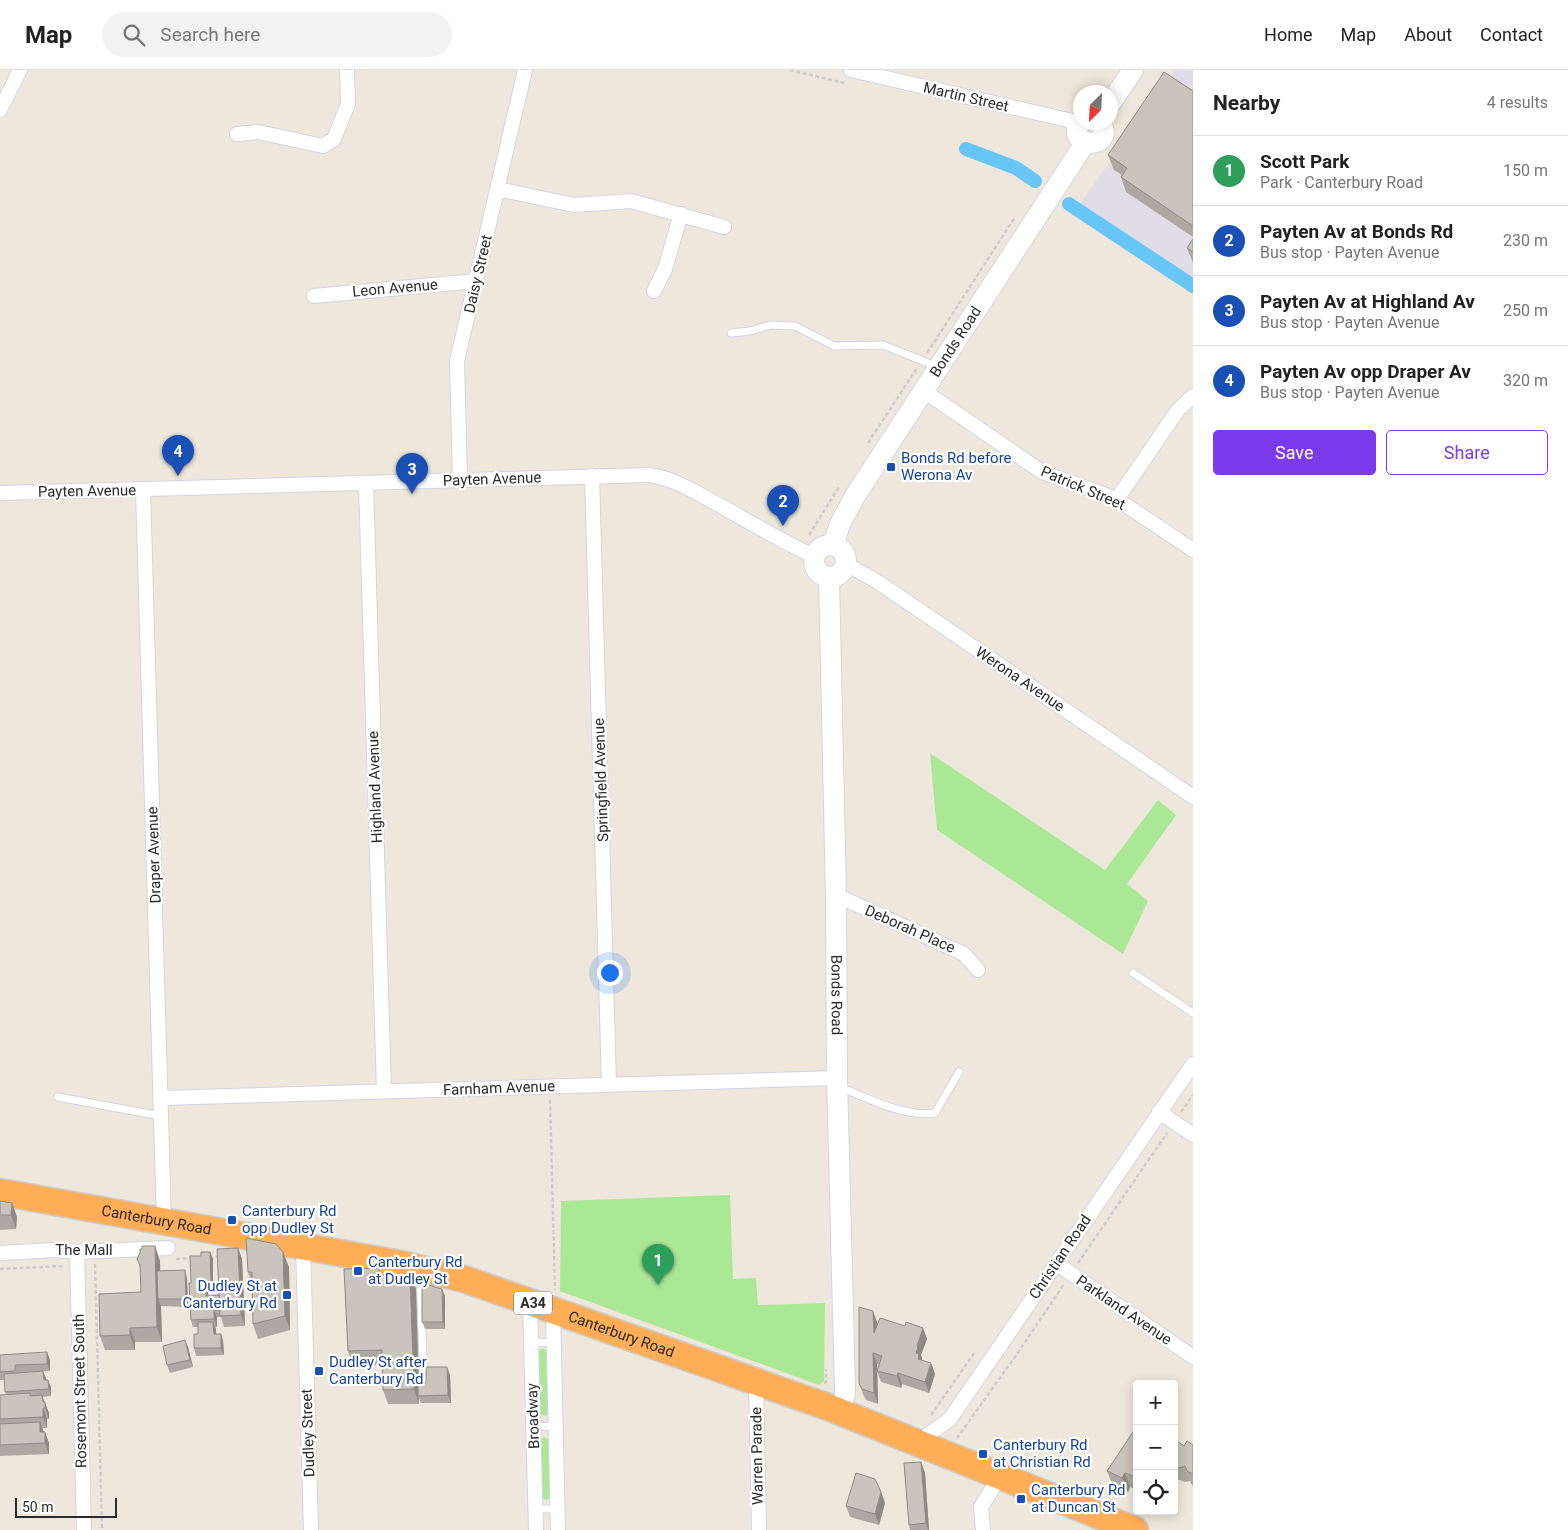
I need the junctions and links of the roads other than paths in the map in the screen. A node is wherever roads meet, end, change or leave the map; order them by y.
1 (20, 70) edge
2 (347, 70) edge
3 (525, 70) edge
4 (851, 70) edge
5 (1133, 70) edge
6 (1118, 92) edge
7 (0, 110) edge
8 (1073, 121) edge
9 (1079, 130) edge
10 (1102, 130) edge
11 (237, 134) dead end
12 (1085, 143) junction
13 (498, 189) junction
14 (681, 214) junction
15 (724, 227) dead end
16 (476, 281) junction
17 (654, 291) dead end
18 (314, 296) dead end
19 (730, 333) dead end
20 (940, 367) junction
21 (924, 391) junction
22 (1193, 396) edge
23 (592, 476) junction
24 (460, 480) junction
25 (366, 483) junction
26 (143, 489) junction
27 (0, 493) edge
28 (1117, 499) junction
29 (833, 546) junction
30 (1193, 550) edge
31 (814, 556) junction
32 (846, 564) junction
33 (829, 577) junction
34 (1193, 797) edge
35 (836, 895) junction
36 (978, 970) dead end
37 (1133, 973) dead end
38 (1193, 1013) edge
39 (1193, 1064) edge
40 (959, 1072) dead end
41 (837, 1082) junction
42 (609, 1085) junction
43 (384, 1091) junction
44 (58, 1097) dead end
45 (162, 1098) junction
46 (1159, 1112) junction
47 (162, 1116) junction
48 (1193, 1135) edge
49 (0, 1192) edge
50 (164, 1222) junction
51 (303, 1246) junction
52 (168, 1248) dead end
53 (77, 1252) junction
54 (0, 1253) edge
55 (1056, 1263) junction
56 (420, 1268) junction
57 (546, 1302) junction
58 (553, 1342) junction
59 (531, 1343) junction
60 (1193, 1357) edge
61 (756, 1382) junction
62 (424, 1386) edge
63 (839, 1412) junction
64 (554, 1426) junction
65 (534, 1427) junction
66 (918, 1442) junction
67 (1000, 1476) junction
68 (536, 1509) junction
69 (557, 1509) junction
70 (84, 1530) edge
71 (311, 1530) edge
72 (536, 1530) edge
73 (558, 1530) edge
74 (759, 1530) edge
75 (982, 1530) edge
76 (1135, 1530) edge

1 - 7 street
2 - 11 street
3 - 13 street, Daisy Street
4 - 8 street, Martin Street
5 - 6 main road
9 - 12 main road
10 - 12 main road
12 - 20 main road, Bonds Road
13 - 14 street
13 - 16 street, Daisy Street
14 - 15 street
14 - 17 street
16 - 18 street, Leon Avenue
16 - 24 street, Daisy Street
19 - 20 lane
20 - 21 main road, Bonds Road
21 - 28 street, Patrick Street
21 - 29 main road, Bonds Road
22 - 28 street
23 - 24 street, Payten Avenue
23 - 31 street, Payten Avenue
23 - 42 street, Springfield Avenue
24 - 25 street, Payten Avenue
25 - 26 street, Payten Avenue
25 - 43 street, Highland Avenue
26 - 27 street, Payten Avenue
26 - 45 street, Draper Avenue
28 - 30 street, Patrick Street
29 - 31 main road
29 - 32 main road
31 - 33 main road
32 - 33 main road
32 - 34 street, Werona Avenue
33 - 35 main road, Bonds Road
35 - 36 street, Deborah Place
35 - 41 main road, Bonds Road
37 - 38 lane
39 - 46 street, Christian Road
40 - 41 lane
41 - 42 street, Farnham Avenue
41 - 63 main road, Bonds Road
42 - 43 street, Farnham Avenue
43 - 45 street, Farnham Avenue
44 - 47 lane
45 - 47 street, Draper Avenue
46 - 48 street
46 - 55 street, Christian Road
47 - 50 street, Draper Avenue
49 - 50 highway, Canterbury Road / A34
50 - 51 highway, Canterbury Road / A34
51 - 56 highway, Canterbury Road / A34
51 - 71 street, Dudley Street
52 - 53 street, The Mall
53 - 54 street, The Mall
53 - 70 street, Rosemont Street South
55 - 60 street, Parkland Avenue
55 - 66 street, Christian Road
56 - 57 highway, Canterbury Road / A34
56 - 62 lane
57 - 58 street, Broadway
57 - 59 street, Broadway
57 - 61 highway, Canterbury Road / A34
58 - 59 lane
58 - 64 street, Broadway
59 - 65 street, Broadway
61 - 63 highway, Canterbury Road / A34
61 - 74 street, Warren Parade
63 - 66 highway, Canterbury Road / A34
64 - 65 lane
64 - 69 street, Broadway
65 - 68 street, Broadway
66 - 67 highway, Canterbury Road / A34
67 - 75 street
67 - 76 highway, Canterbury Road / A34
68 - 69 lane
68 - 72 street, Broadway
69 - 73 street, Broadway

